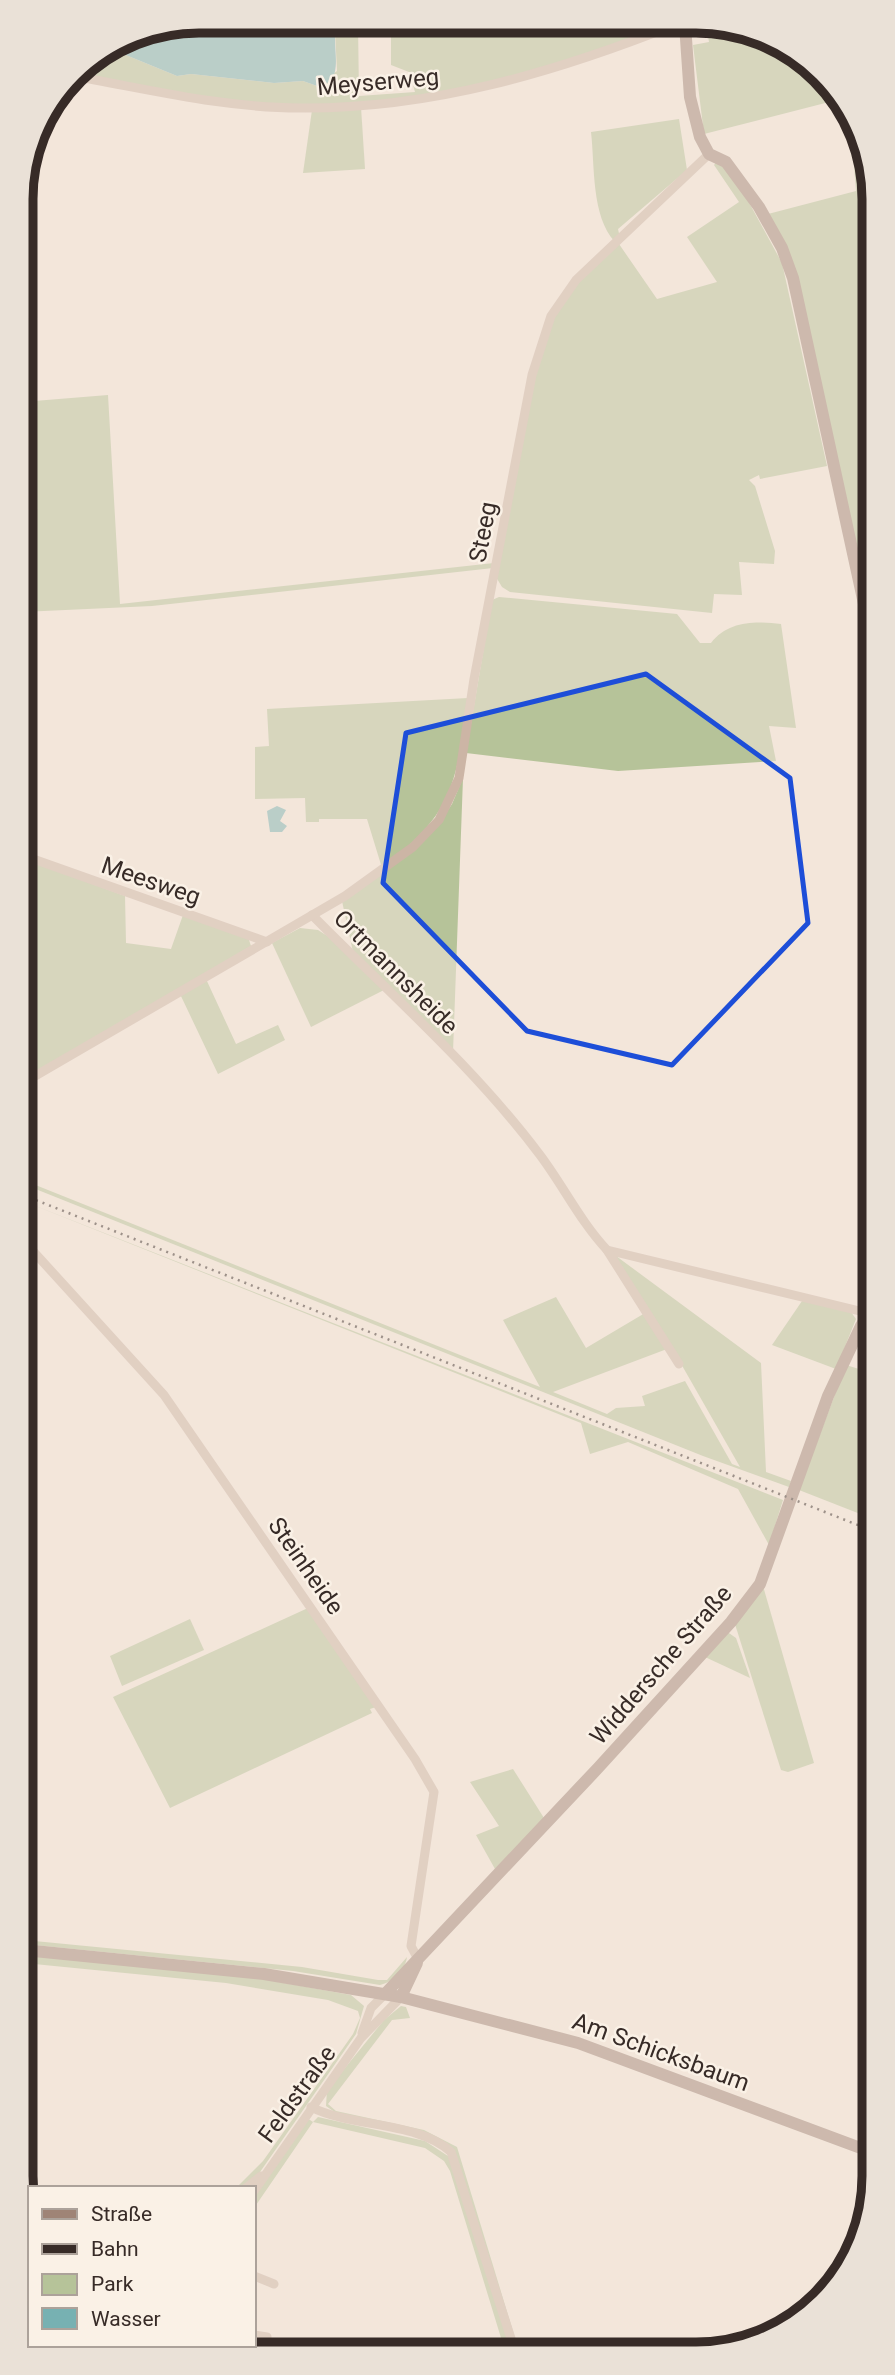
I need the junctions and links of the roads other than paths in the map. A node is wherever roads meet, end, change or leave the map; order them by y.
1 (654, 33) edge
2 (686, 33) edge
3 (86, 78) edge
4 (709, 154) junction
5 (862, 594) edge
6 (34, 859) edge
7 (312, 915) junction
8 (267, 942) junction
9 (34, 1077) edge
10 (607, 1250) junction
11 (33, 1252) edge
12 (861, 1310) edge
13 (861, 1325) edge
14 (679, 1364) dead end
15 (33, 1951) edge
16 (418, 1959) junction
17 (385, 1994) junction
18 (401, 1997) junction
19 (360, 2038) junction
20 (311, 2107) junction
21 (861, 2148) edge
22 (265, 2172) junction
23 (248, 2186) edge
24 (256, 2188) edge
25 (256, 2277) edge
26 (274, 2284) dead end
27 (256, 2335) edge
28 (267, 2337) dead end
29 (512, 2342) edge

1 - 3 street, Meyserweg
2 - 4 street
4 - 5 street
4 - 7 street, Steeg
6 - 8 street, Meesweg
7 - 8 street, Ortmannsheide
7 - 10 street, Ortmannsheide
8 - 9 street, Ortmannsheide
10 - 12 street
10 - 14 street, Ortmannsheide
11 - 16 street, Steinheide
13 - 16 street, Widdersche Straße
15 - 17 street, Am Schicksbaum
16 - 17 street, Widdersche Straße
16 - 18 street
17 - 18 street, Am Schicksbaum
17 - 19 street, Feldstraße
18 - 19 street, Feldstraße
18 - 21 street, Am Schicksbaum
19 - 20 street, Feldstraße
20 - 22 street, Feldstraße
20 - 29 street
22 - 23 street, Feldstraße
22 - 24 street, Feldstraße
25 - 26 street
27 - 28 street

